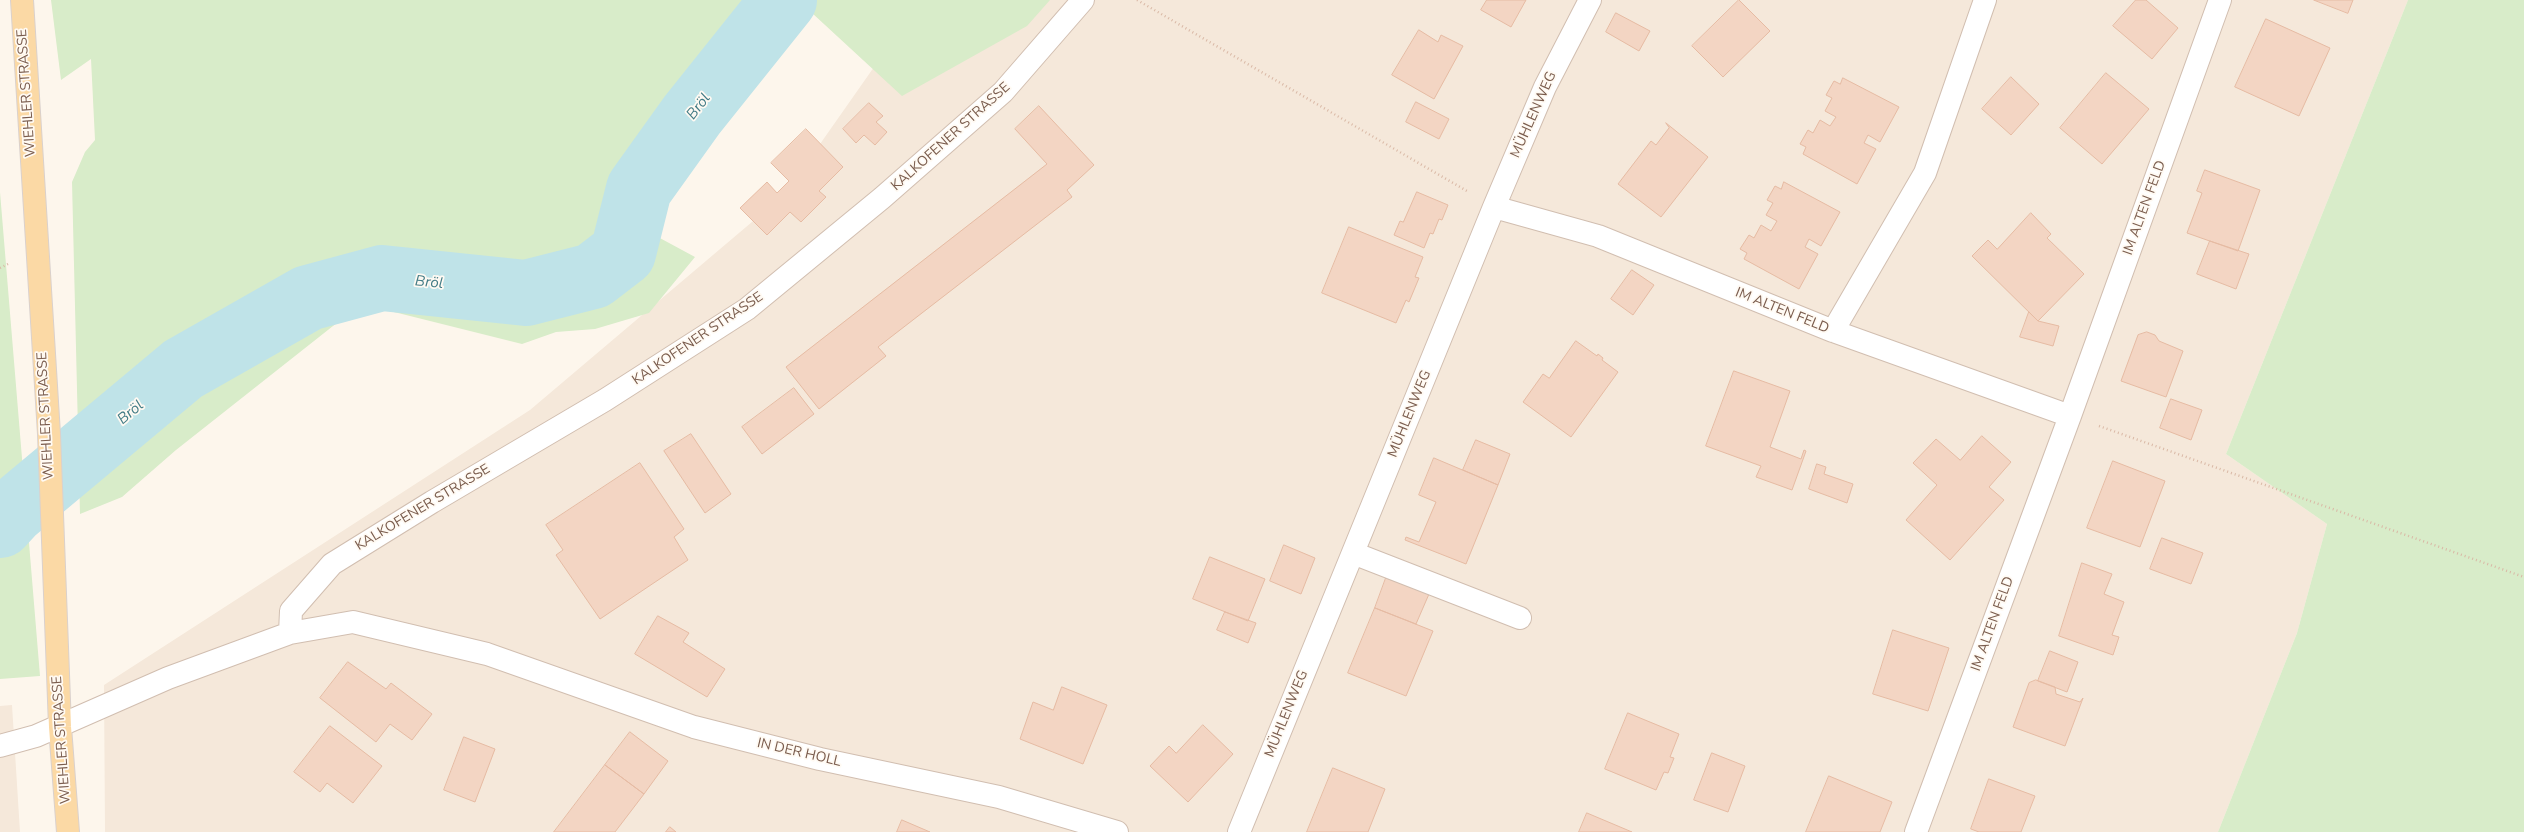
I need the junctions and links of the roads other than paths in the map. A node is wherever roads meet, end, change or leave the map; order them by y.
1 (22, 0) edge
2 (1083, 0) edge
3 (1590, 0) edge
4 (1985, 0) edge
5 (2220, 0) edge
6 (1494, 207) junction
7 (1833, 331) junction
8 (2070, 416) junction
9 (1353, 553) junction
10 (1520, 618) dead end
11 (290, 633) junction
12 (60, 727) junction
13 (0, 746) edge
14 (68, 832) edge
15 (1117, 832) edge
16 (1239, 832) edge
17 (1916, 832) edge

1 - 12 main road, WIEHLER STRASSE
2 - 11 street, KALKOFENER STRASSE
3 - 6 street, MÜHLENWEG
4 - 7 street
5 - 8 street, IM ALTEN FELD
6 - 7 street, IM ALTEN FELD
6 - 9 street, MÜHLENWEG
7 - 8 street, IM ALTEN FELD
8 - 17 street, IM ALTEN FELD
9 - 10 street
9 - 16 street, MÜHLENWEG
11 - 12 street
11 - 15 street, IN DER HOLL
12 - 13 street
12 - 14 main road, WIEHLER STRASSE

